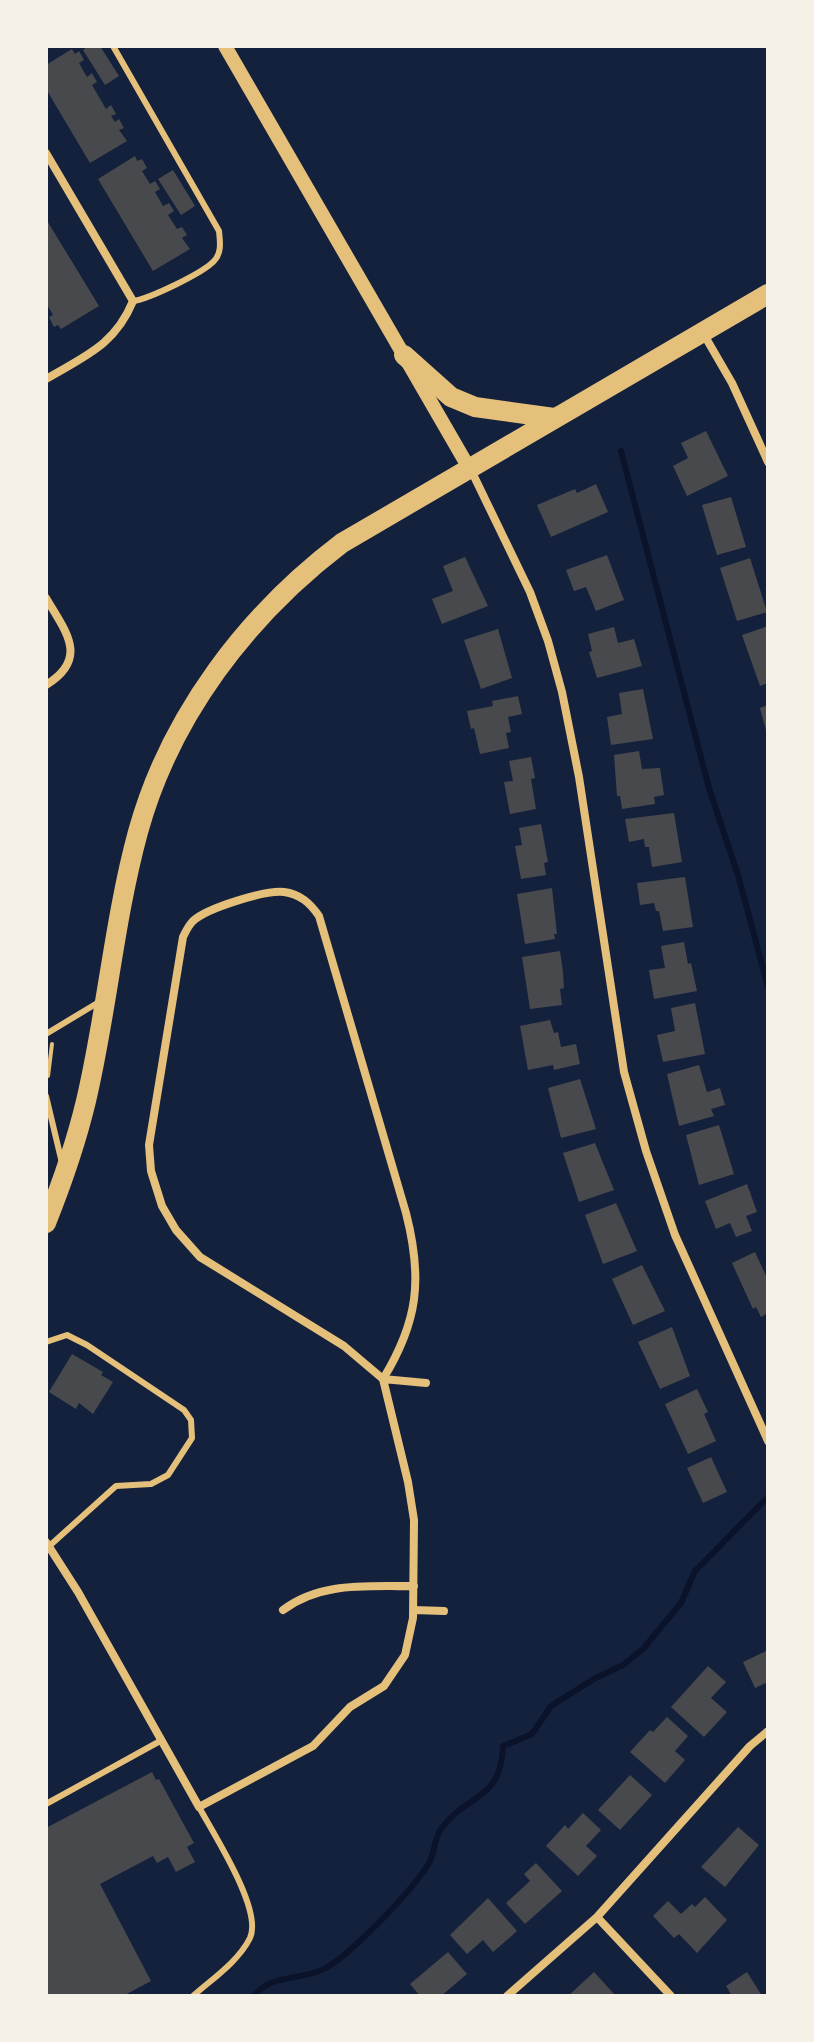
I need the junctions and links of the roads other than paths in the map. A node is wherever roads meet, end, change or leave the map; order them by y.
1 (113, 46) edge
2 (225, 46) edge
3 (46, 153) edge
4 (768, 294) edge
5 (133, 301) junction
6 (702, 332) junction
7 (404, 355) junction
8 (47, 376) edge
9 (554, 418) junction
10 (768, 462) edge
11 (469, 468) junction
12 (46, 598) edge
13 (46, 685) edge
14 (105, 998) junction
15 (46, 1034) edge
16 (46, 1096) edge
17 (65, 1177) junction
18 (46, 1223) edge
19 (46, 1342) edge
20 (383, 1379) junction
21 (426, 1383) dead end
22 (768, 1441) edge
23 (47, 1546) edge
24 (414, 1586) junction
25 (283, 1610) dead end
26 (414, 1610) junction
27 (444, 1611) dead end
28 (768, 1731) edge
29 (163, 1740) junction
30 (46, 1804) edge
31 (199, 1807) junction
32 (597, 1917) junction
33 (193, 1996) edge
34 (507, 1996) edge
35 (671, 1996) edge

1 - 5 lane
2 - 7 street
3 - 5 street
4 - 6 main road
5 - 8 street
6 - 9 main road
6 - 10 street
7 - 9 main road
7 - 11 street
9 - 11 main road
11 - 14 main road
11 - 22 street
12 - 13 street
14 - 15 lane
14 - 17 main road
16 - 17 lane
17 - 18 main road
19 - 23 lane
20 - 20 street
20 - 21 street
20 - 24 street
23 - 29 street
24 - 25 street
24 - 26 street
26 - 27 street
26 - 31 street
28 - 32 street
29 - 30 lane
29 - 31 street
31 - 33 lane
32 - 34 street
32 - 35 street

